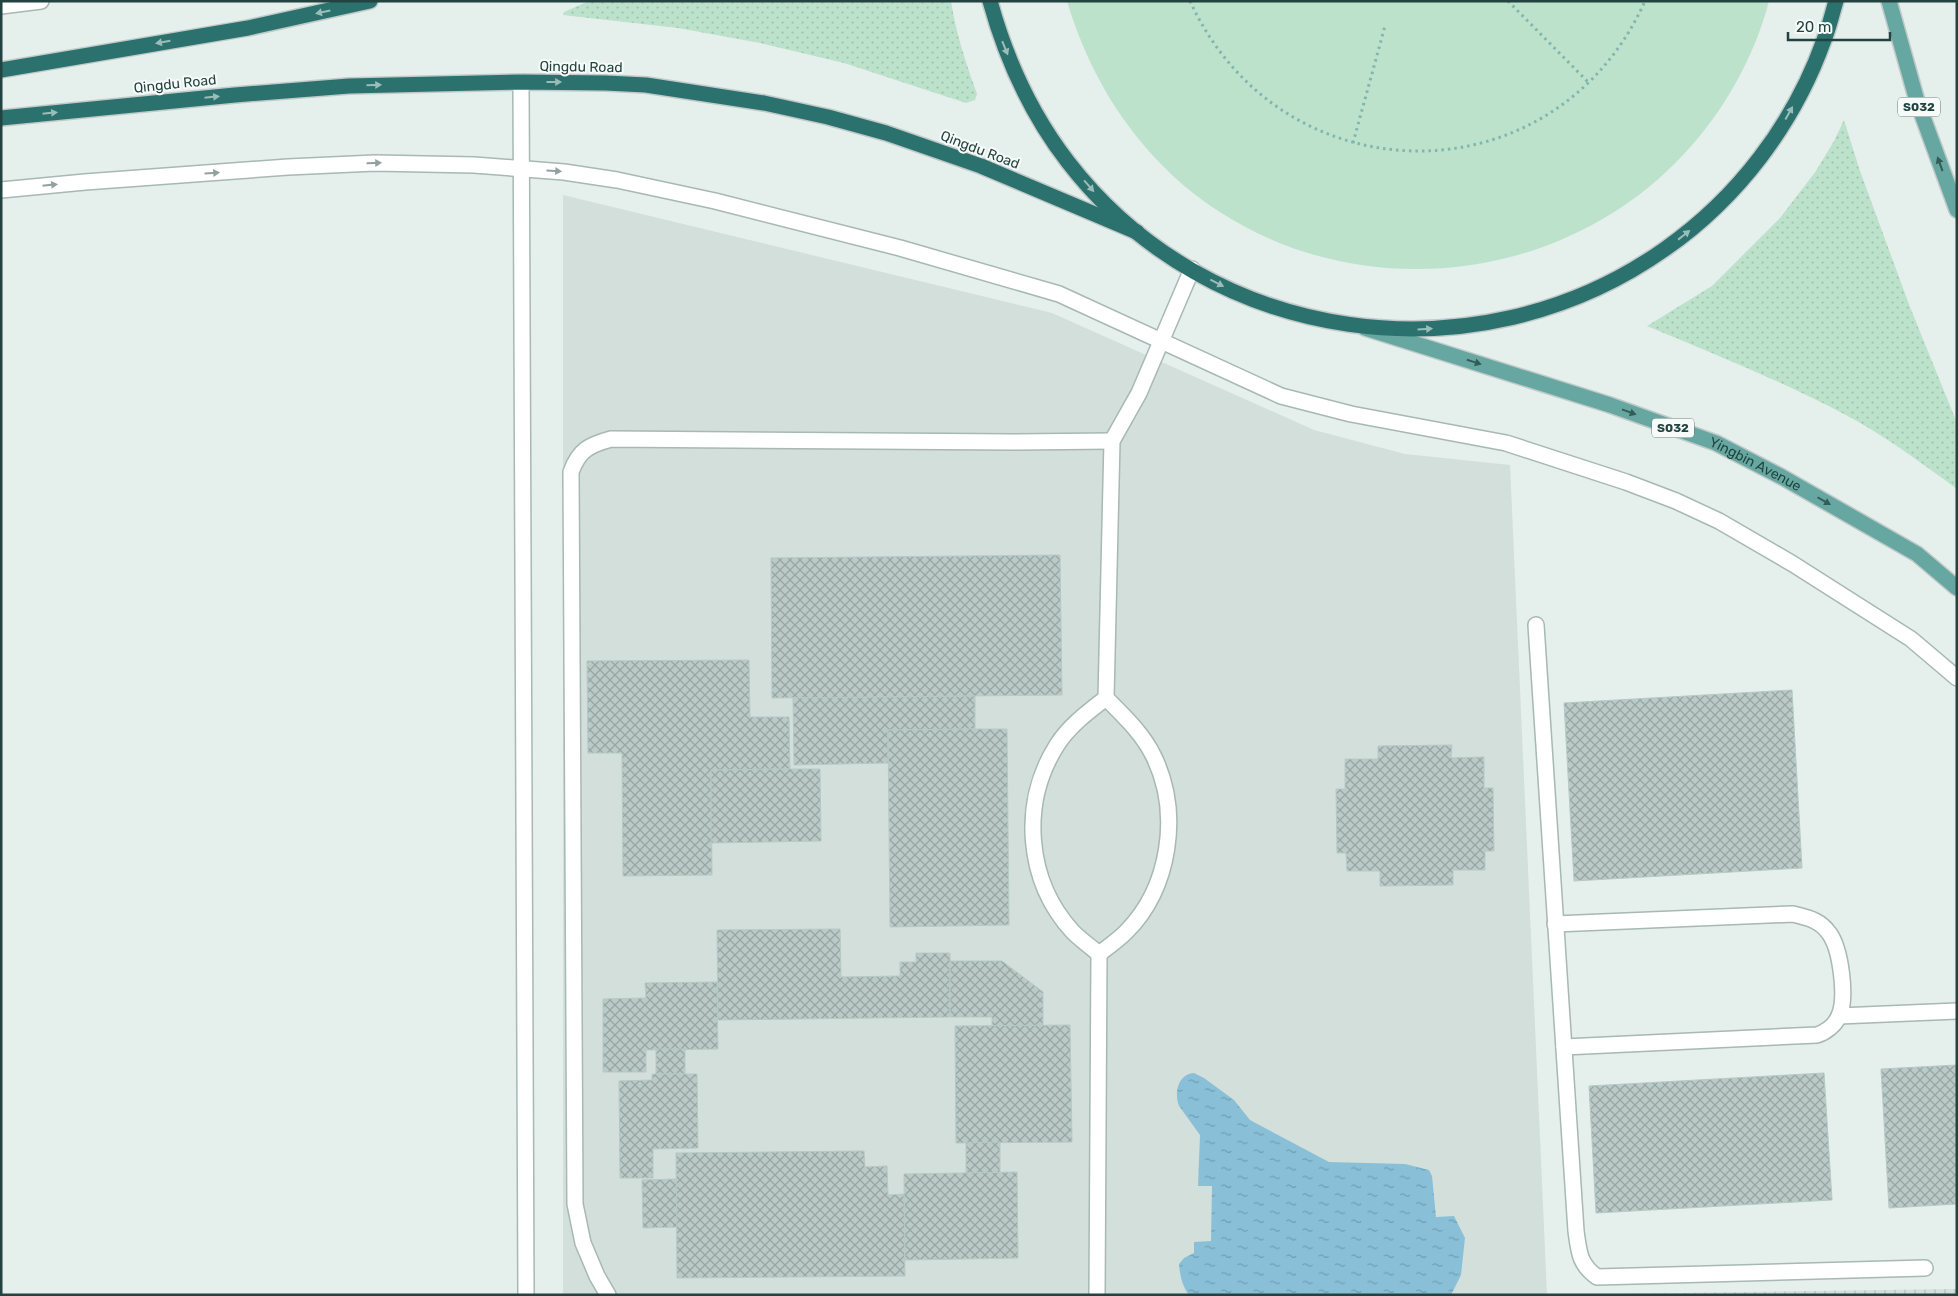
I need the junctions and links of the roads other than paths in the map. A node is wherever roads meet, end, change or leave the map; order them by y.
1 (41, 1) edge
2 (370, 1) edge
3 (990, 1) edge
4 (1836, 1) edge
5 (1889, 1) edge
6 (1, 6) edge
7 (1, 70) edge
8 (522, 82) junction
9 (1, 118) edge
10 (522, 169) junction
11 (1, 190) edge
12 (1957, 210) edge
13 (1137, 232) junction
14 (1192, 269) junction
15 (1361, 327) junction
16 (1161, 341) junction
17 (1112, 441) junction
18 (1957, 588) edge
19 (1536, 625) dead end
20 (1957, 678) edge
21 (1106, 698) junction
22 (1555, 924) junction
23 (1099, 954) junction
24 (1957, 1011) edge
25 (1839, 1016) junction
26 (1564, 1047) junction
27 (1925, 1268) dead end
28 (526, 1295) edge
29 (608, 1295) edge
30 (1097, 1295) edge

1 - 6 street
2 -> 7 highway
3 -> 13 highway
15 -> 4 highway
12 -> 5 main road, S032
9 -> 8 highway, Qingdu Road
8 - 10 street
8 -> 13 highway, Qingdu Road
11 -> 10 street
10 -> 16 street
10 - 28 street
13 - 14 highway
14 -> 15 highway
14 - 16 street
15 -> 18 main road, Yingbin Avenue / S032
16 - 17 street
16 - 20 street
17 - 21 street
17 - 29 street
19 - 22 street
21 - 23 street
21 - 23 street
22 - 25 street
22 - 26 street
23 - 30 street
24 - 25 street
25 - 26 street
26 - 27 street

